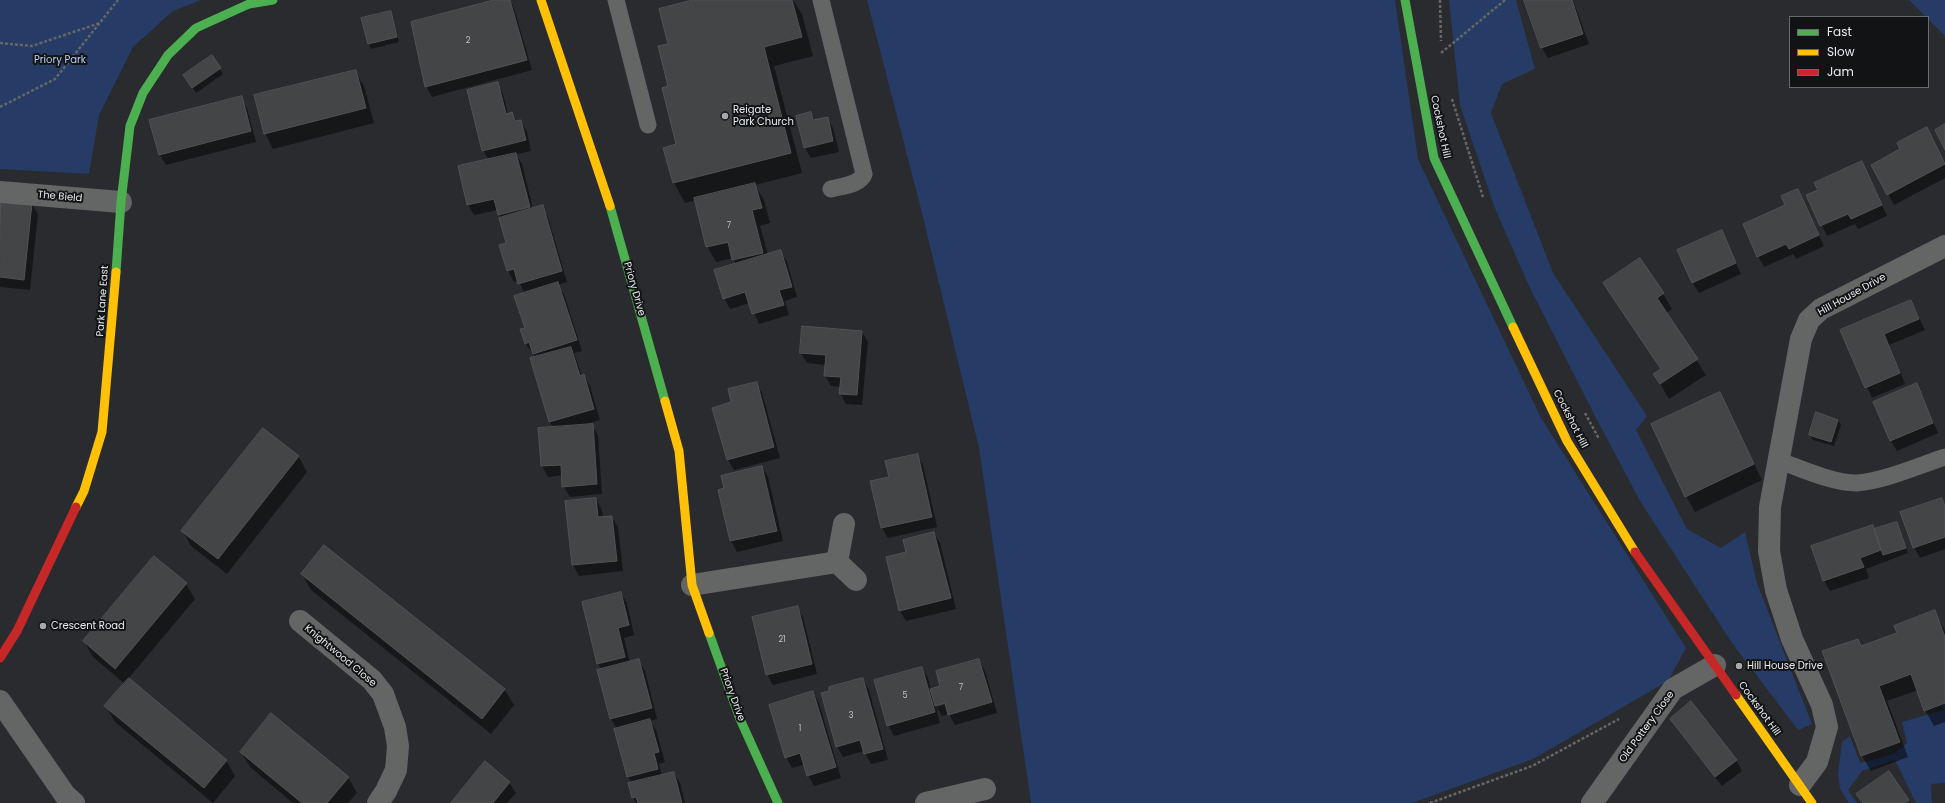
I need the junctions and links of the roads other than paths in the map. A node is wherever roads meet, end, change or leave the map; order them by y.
1 (273, 0) edge
2 (541, 0) edge
3 (616, 0) edge
4 (821, 0) edge
5 (1405, 0) edge
6 (648, 125) dead end
7 (831, 189) dead end
8 (0, 192) edge
9 (121, 202) junction
10 (1945, 246) edge
11 (1945, 457) edge
12 (1780, 461) junction
13 (844, 524) dead end
14 (838, 562) junction
15 (856, 580) dead end
16 (692, 585) junction
17 (300, 621) dead end
18 (0, 658) edge
19 (1714, 665) junction
20 (0, 701) edge
21 (1800, 785) junction
22 (984, 789) dead end
23 (74, 803) edge
24 (378, 803) edge
25 (778, 803) edge
26 (926, 803) edge
27 (1592, 803) edge
28 (1812, 803) edge

1 - 9 street, Park Lane East
2 - 16 street, Priory Drive
3 - 6 lane
4 - 7 lane
5 - 19 street, Cockshot Hill
8 - 9 street, The Bield
9 - 18 street, Park Lane East
10 - 12 street, Hill House Drive
11 - 12 lane
12 - 21 street, Hill House Drive
13 - 14 street
14 - 15 street
14 - 16 street
16 - 25 street, Priory Drive
17 - 24 street, Knightwood Close
19 - 21 street, Cockshot Hill
19 - 27 street, Old Pottery Close
20 - 23 street
21 - 28 street, Cockshot Hill
22 - 26 street

